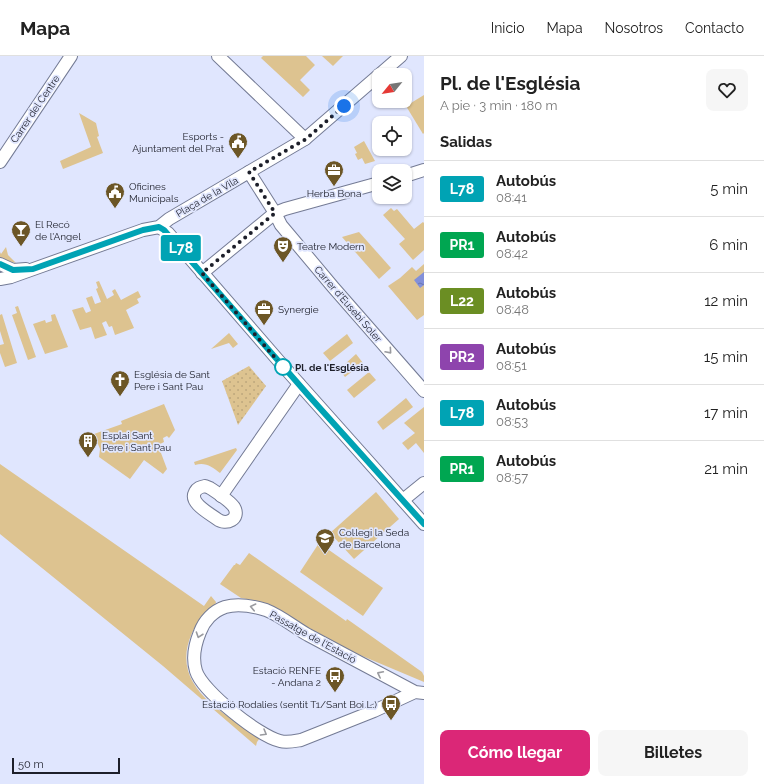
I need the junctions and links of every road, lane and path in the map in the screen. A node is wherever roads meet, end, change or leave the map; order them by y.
1 (70, 56) edge
2 (218, 56) edge
3 (401, 56) edge
4 (387, 68) edge
5 (372, 81) edge
6 (306, 139) junction
7 (0, 162) edge
8 (424, 170) edge
9 (249, 172) junction
10 (412, 174) edge
11 (372, 185) edge
12 (275, 213) junction
13 (159, 227) junction
14 (0, 264) edge
15 (33, 269) junction
16 (13, 270) junction
17 (0, 275) edge
18 (204, 276) junction
19 (0, 279) edge
20 (299, 384) junction
21 (424, 391) edge
22 (424, 483) edge
23 (221, 496) dead end
24 (403, 500) junction
25 (424, 524) edge
26 (420, 692) edge

1 - 7 street, Carrer del Centre
2 - 6 street
3 - 4 street
5 - 6 street
6 - 9 street
8 - 10 street
9 - 12 street, Plaça de la Vila
9 - 13 street, Plaça de la Vila
11 - 12 street
12 - 18 street
12 -> 21 street, Carrer d'Eusebi Soler
13 - 15 street
13 - 18 street
14 - 16 street
15 - 16 street
15 - 19 street
16 - 17 street
18 - 20 street
20 - 23 street
20 - 24 street
22 - 24 street
24 - 25 street
26 -> 26 street, Passatge de l'Estació

